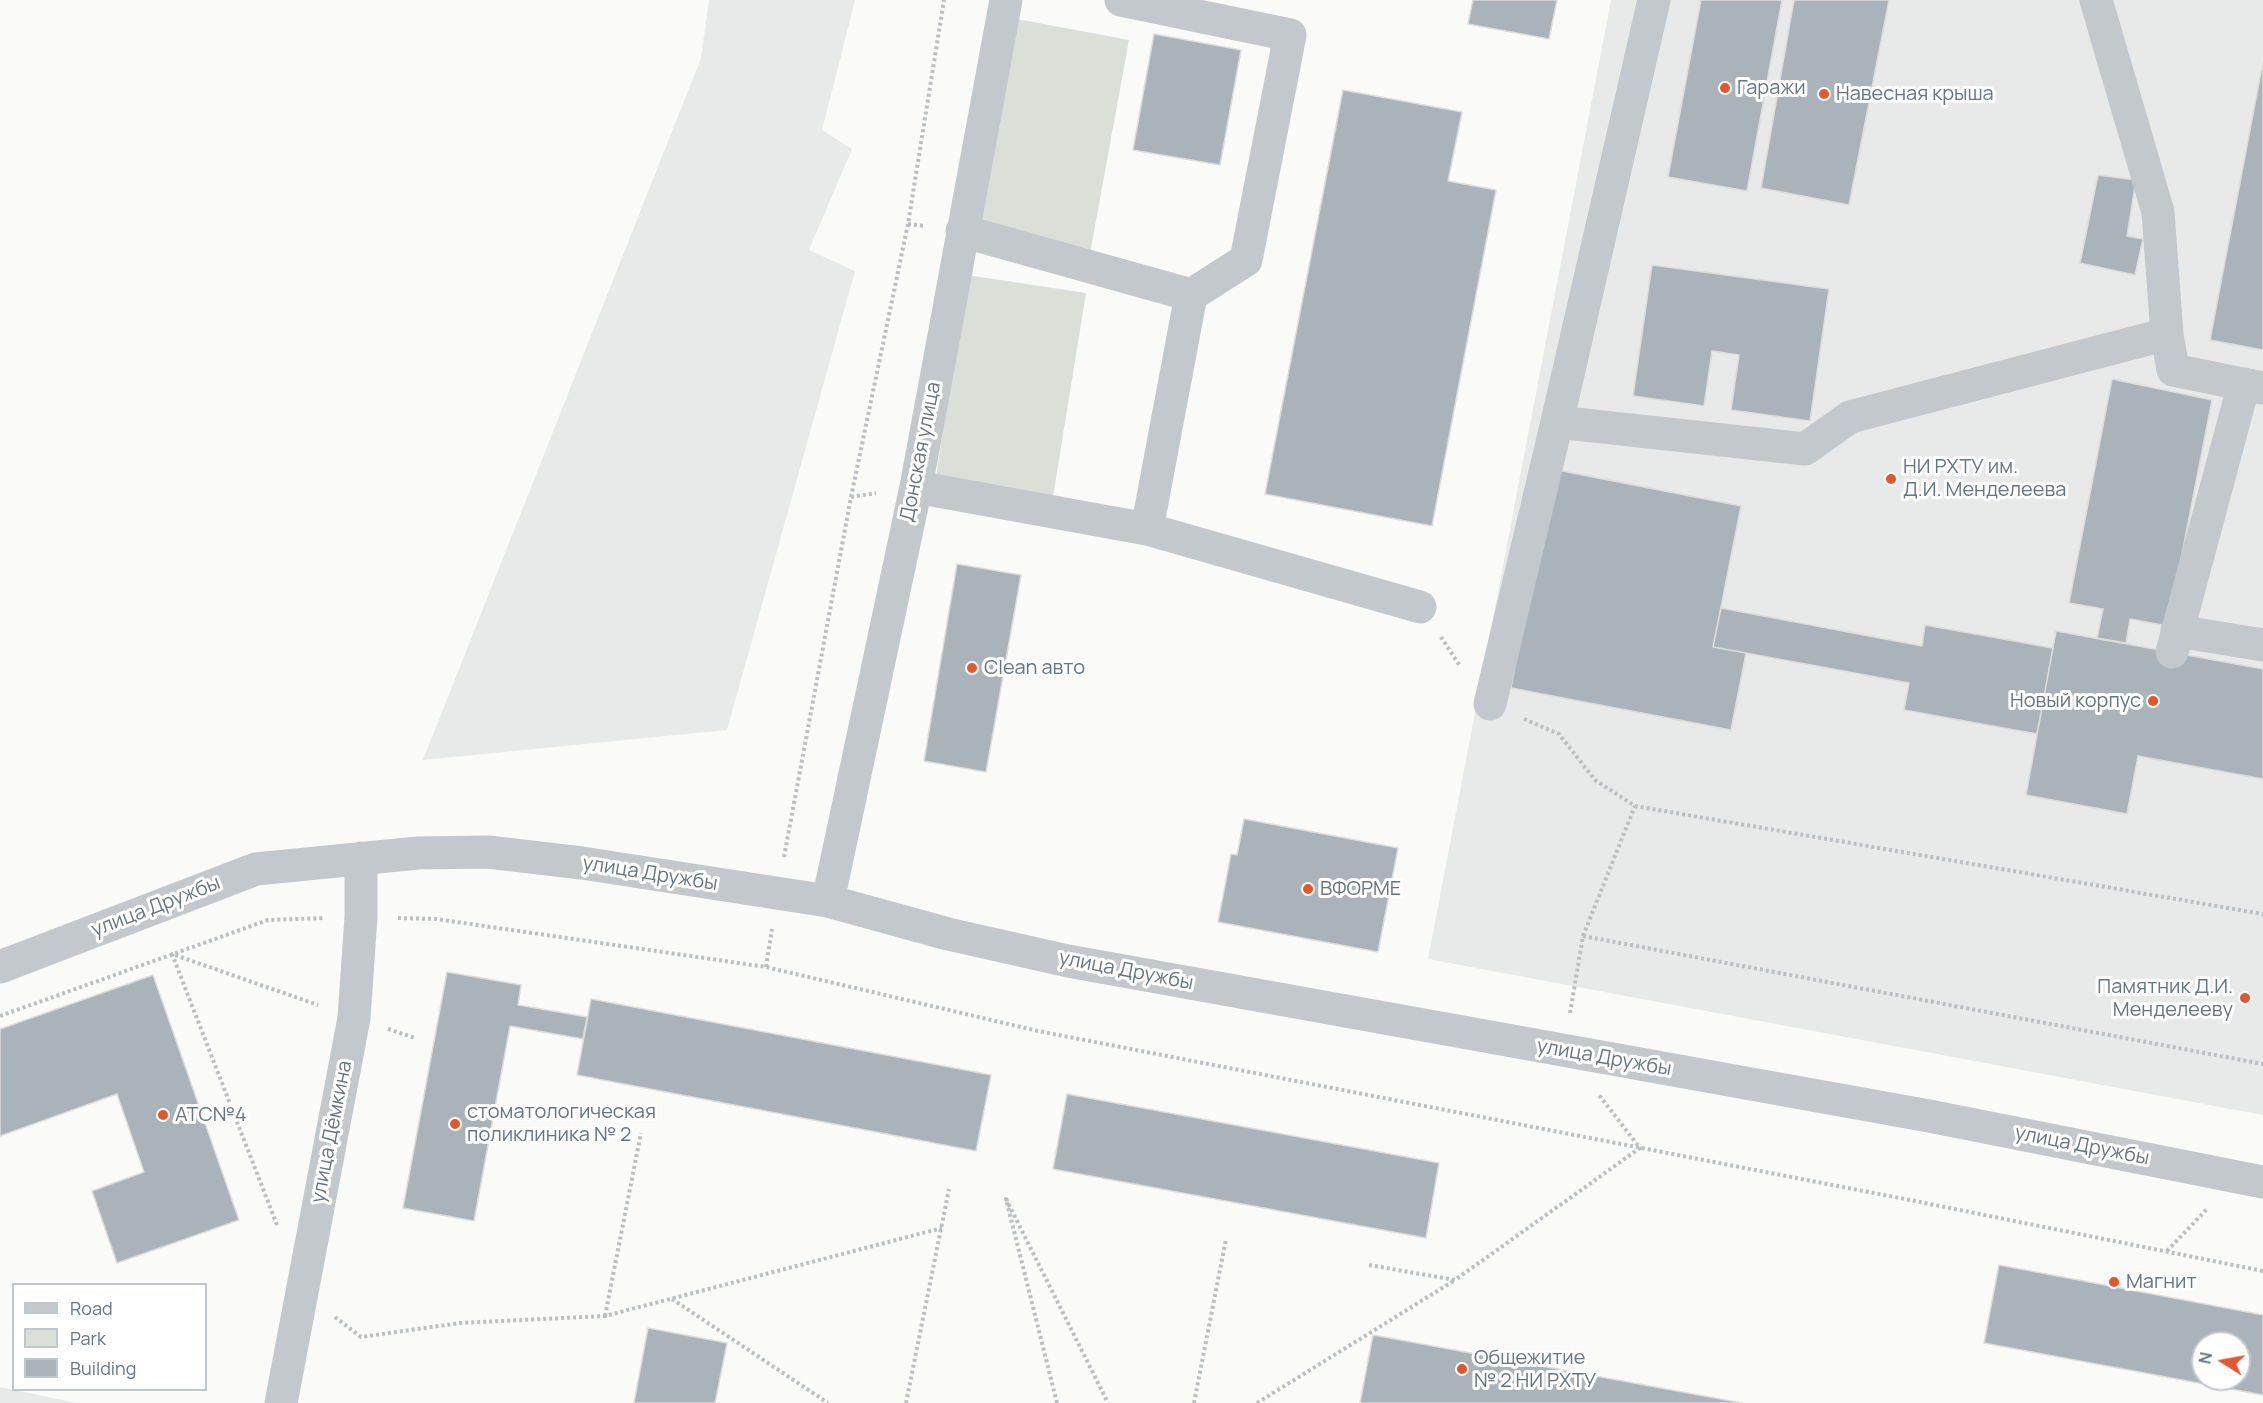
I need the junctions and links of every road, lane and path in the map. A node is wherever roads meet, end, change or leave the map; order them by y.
1 (944, 0) edge
2 (1006, 0) edge
3 (1121, 0) edge
4 (1654, 0) edge
5 (2096, 0) edge
6 (962, 231) junction
7 (1191, 295) junction
8 (2167, 334) junction
9 (2254, 386) edge
10 (1557, 422) junction
11 (916, 487) junction
12 (1147, 529) junction
13 (1420, 607) dead end
14 (2263, 645) edge
15 (1461, 666) dead end
16 (1490, 704) junction
17 (1635, 806) junction
18 (362, 858) junction
19 (777, 894) junction
20 (828, 902) junction
21 (2263, 914) edge
22 (361, 917) junction
23 (1584, 936) junction
24 (172, 954) junction
25 (0, 967) edge
26 (766, 967) junction
27 (0, 1016) edge
28 (354, 1018) junction
29 (415, 1038) dead end
30 (1564, 1050) junction
31 (2263, 1064) edge
32 (1599, 1095) dead end
33 (641, 1133) dead end
34 (1640, 1148) junction
35 (2263, 1182) edge
36 (949, 1189) dead end
37 (277, 1226) dead end
38 (942, 1228) junction
39 (1226, 1239) dead end
40 (1369, 1264) dead end
41 (2263, 1271) edge
42 (1455, 1280) junction
43 (302, 1292) junction
44 (672, 1298) junction
45 (605, 1316) junction
46 (281, 1403) edge
47 (828, 1403) edge
48 (906, 1403) edge
49 (1057, 1403) edge
50 (1108, 1403) edge
51 (1194, 1403) edge
52 (1257, 1403) edge

1 - 19 path
2 - 6 street, Донская улица
3 - 7 street
4 - 10 street
5 - 8 street
6 - 7 street
6 - 11 street, Донская улица
7 - 12 street
8 - 9 street
8 - 10 street
9 - 14 street
10 - 16 street
11 - 12 street
11 - 20 street, Донская улица
12 - 13 street
15 - 16 path
16 - 17 path
17 - 21 path
17 - 23 path
18 - 19 street, улица Дружбы
18 - 22 street, улица Дёмкина
18 - 25 street, улица Дружбы
19 - 20 street, улица Дружбы
19 - 26 path
20 - 30 street, улица Дружбы
22 - 24 path
22 - 26 path
22 - 28 street, улица Дёмкина
23 - 30 path
23 - 31 path
24 - 27 path
24 - 28 path
24 - 37 path
26 - 34 path
28 - 29 path
28 - 43 street, улица Дёмкина
30 - 35 street, улица Дружбы
32 - 34 path
33 - 45 path
34 - 41 path
34 - 42 path
36 - 38 path
38 - 44 path
38 - 48 path
39 - 51 path
40 - 42 path
42 - 52 path
43 - 45 path
43 - 46 street, улица Дёмкина
44 - 45 path
44 - 47 path
49 - 50 path

